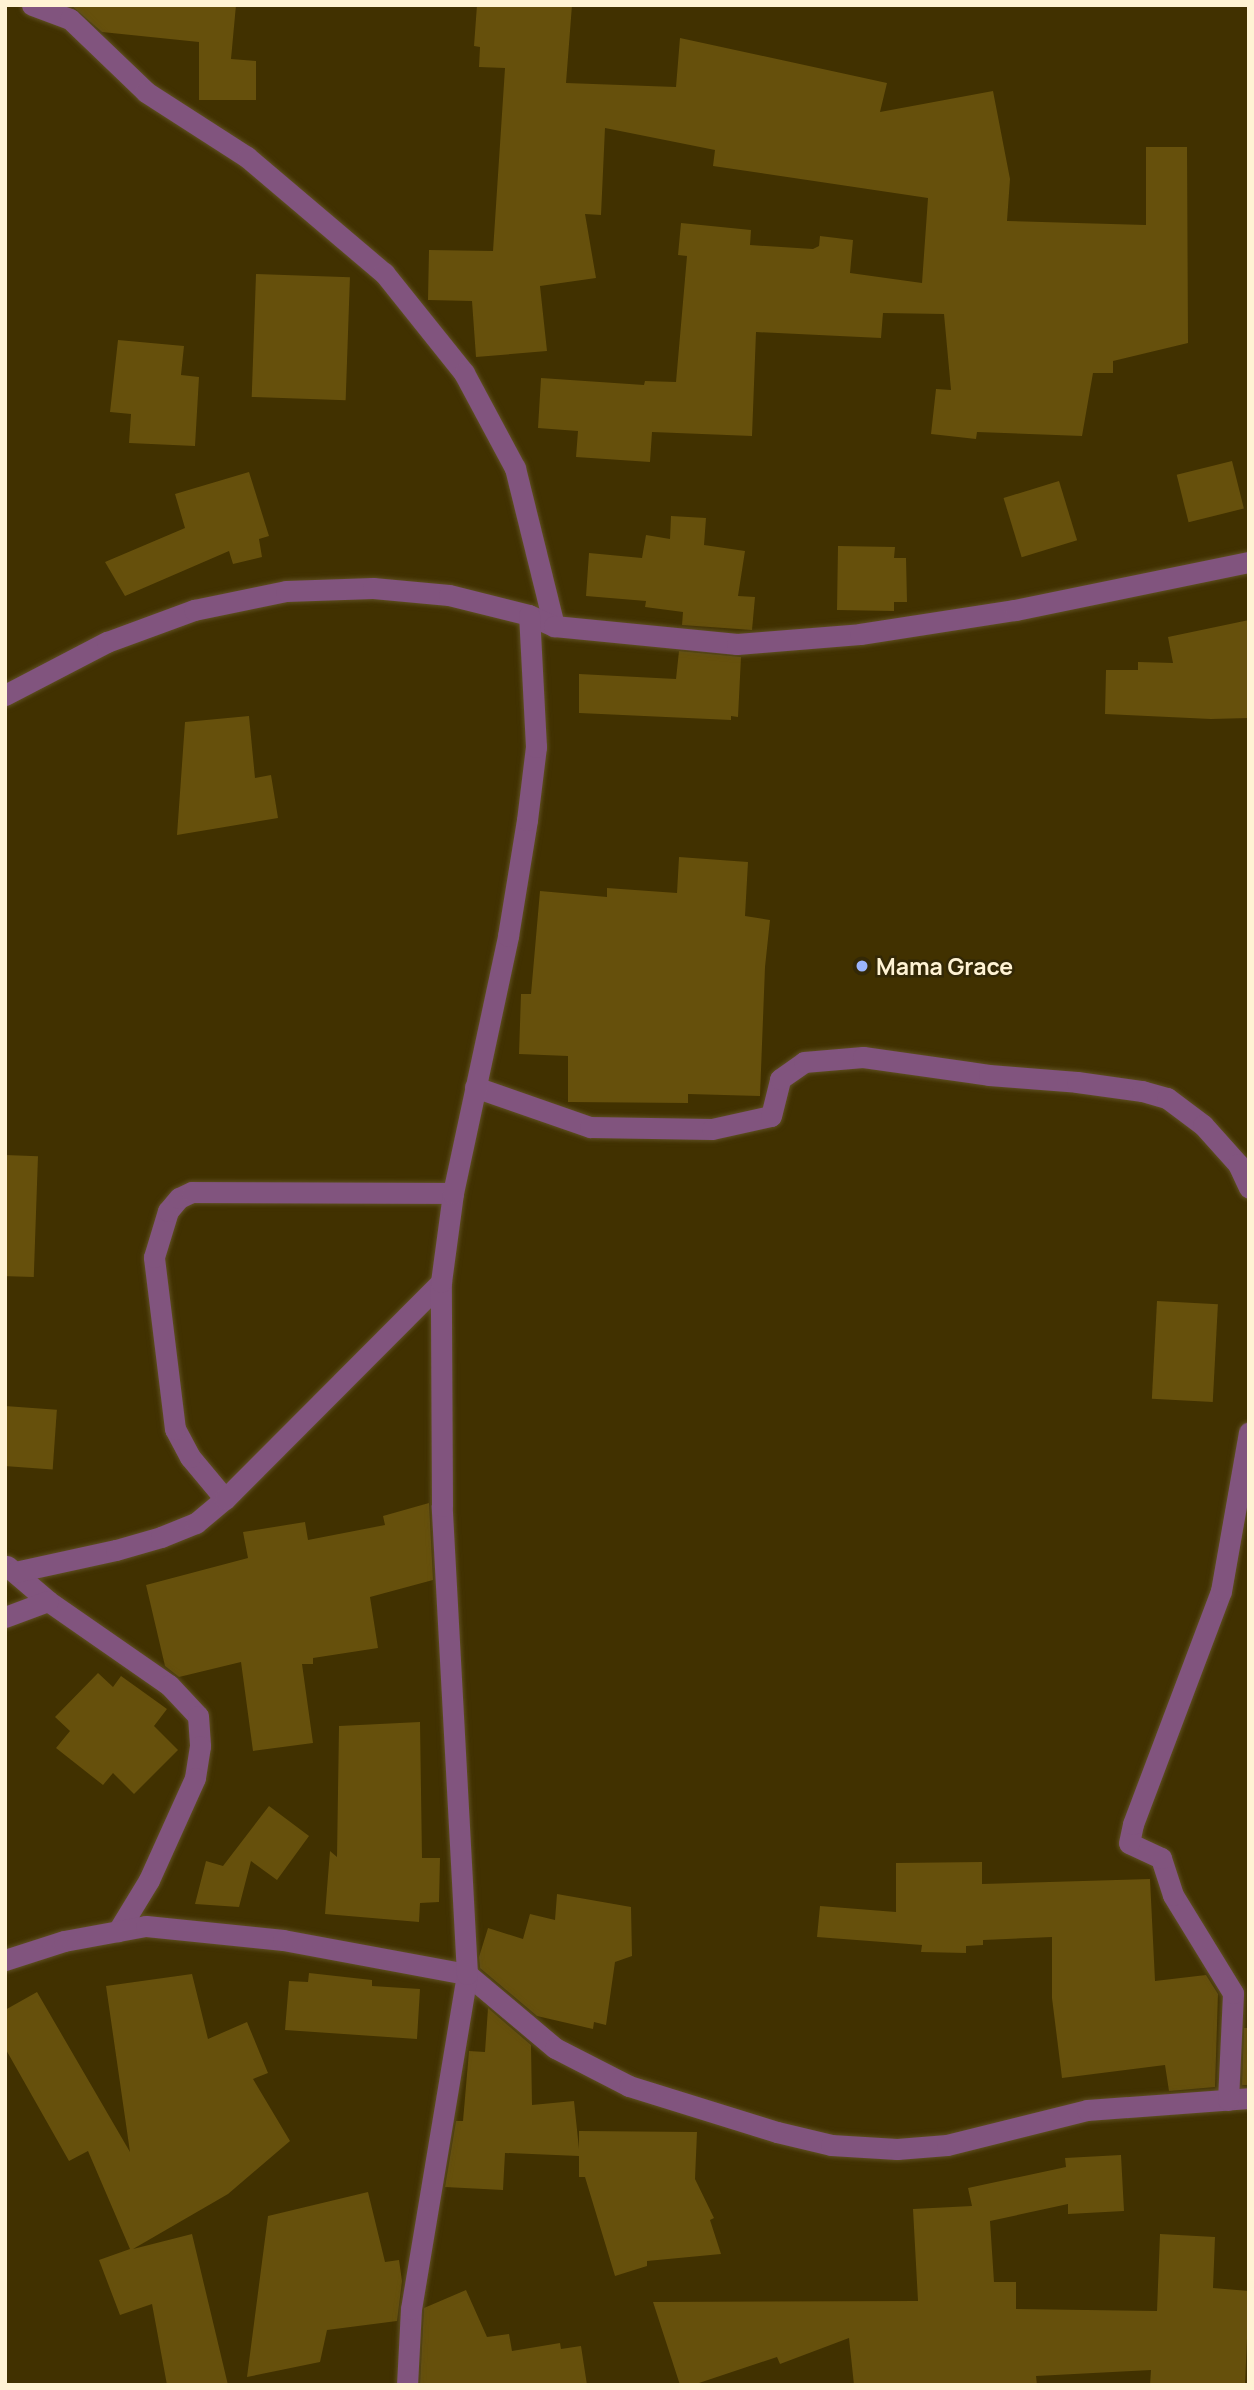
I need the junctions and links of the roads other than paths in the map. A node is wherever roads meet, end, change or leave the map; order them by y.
1 (32, 5) edge
2 (1249, 562) edge
3 (529, 615) junction
4 (554, 626) junction
5 (5, 695) edge
6 (475, 1087) junction
7 (1249, 1188) edge
8 (453, 1193) junction
9 (441, 1282) junction
10 (1249, 1432) edge
11 (225, 1499) junction
12 (10, 1569) edge
13 (48, 1601) junction
14 (5, 1617) edge
15 (118, 1931) junction
16 (5, 1960) edge
17 (467, 1974) junction
18 (1239, 2099) edge
19 (407, 2385) edge

1 - 4 street
2 - 4 street
3 - 4 street
3 - 5 street
3 - 6 street
6 - 7 street
6 - 8 street
8 - 9 street
8 - 11 street
9 - 11 street
9 - 17 street
10 - 18 street
11 - 12 street
12 - 13 street
13 - 14 street
13 - 15 street
15 - 16 street
15 - 17 street
17 - 18 street
17 - 19 street

